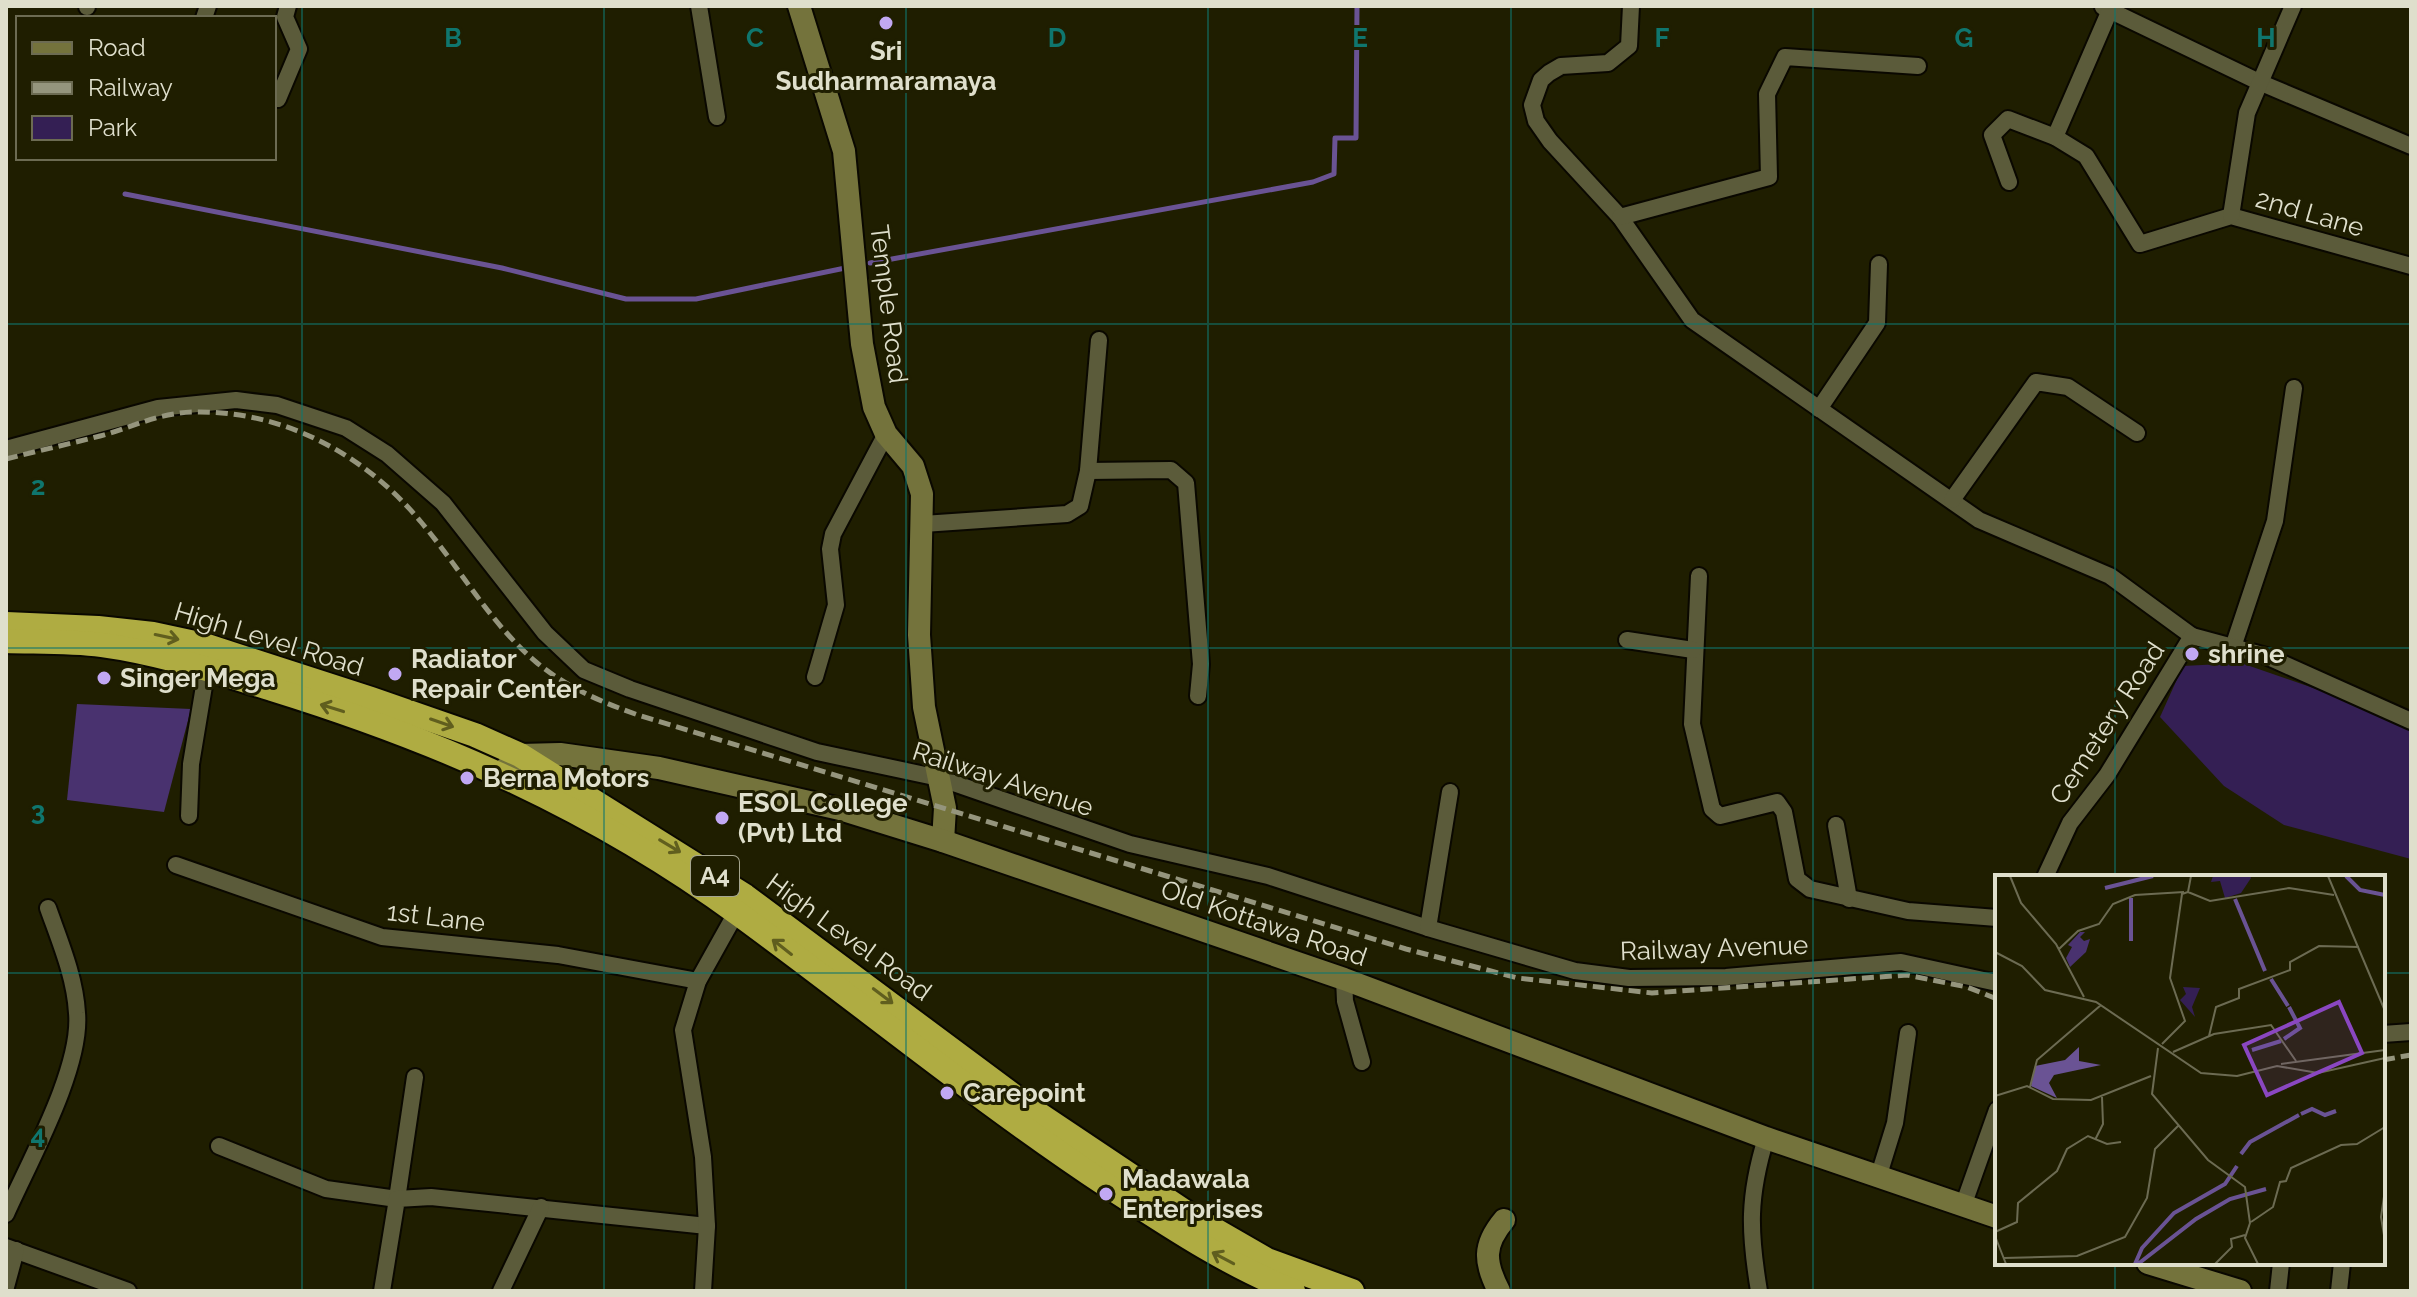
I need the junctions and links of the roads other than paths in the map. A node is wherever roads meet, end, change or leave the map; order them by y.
1 (288, 6) edge
2 (699, 6) edge
3 (799, 6) edge
4 (1631, 6) edge
5 (2293, 6) edge
6 (2106, 8) edge
7 (1918, 66) dead end
8 (2259, 82) junction
9 (278, 99) dead end
10 (717, 117) dead end
11 (2055, 137) junction
12 (2411, 146) edge
13 (2009, 182) dead end
14 (2231, 216) junction
15 (1620, 217) junction
16 (1879, 264) dead end
17 (2411, 266) edge
18 (1099, 340) dead end
19 (2294, 388) dead end
20 (1819, 409) junction
21 (2137, 433) dead end
22 (886, 434) junction
23 (6, 449) edge
24 (1088, 471) junction
25 (1952, 500) junction
26 (923, 524) junction
27 (1699, 576) dead end
28 (6, 624) edge
29 (2192, 636) junction
30 (1627, 640) dead end
31 (6, 641) edge
32 (1693, 650) junction
33 (2232, 650) junction
34 (207, 668) junction
35 (815, 677) dead end
36 (1198, 696) dead end
37 (2411, 721) edge
38 (520, 755) junction
39 (501, 773) junction
40 (939, 778) junction
41 (1450, 792) dead end
42 (189, 816) dead end
43 (1836, 825) dead end
44 (943, 841) junction
45 (176, 865) dead end
46 (2046, 875) edge
47 (1849, 899) junction
48 (741, 904) junction
49 (48, 908) dead end
50 (1995, 918) edge
51 (1428, 928) junction
52 (1344, 979) junction
53 (698, 981) junction
54 (1995, 983) edge
55 (2411, 1032) edge
56 (1908, 1033) dead end
57 (2385, 1034) edge
58 (1362, 1062) dead end
59 (415, 1077) dead end
60 (1995, 1116) edge
61 (1766, 1138) junction
62 (219, 1146) dead end
63 (1878, 1178) junction
64 (397, 1199) junction
65 (1963, 1206) junction
66 (541, 1207) junction
67 (6, 1214) edge
68 (1995, 1216) edge
69 (1504, 1220) dead end
70 (707, 1226) junction
71 (11, 1249) edge
72 (2155, 1265) edge
73 (2281, 1265) edge
74 (2342, 1265) edge
75 (6, 1287) edge
76 (120, 1290) edge
77 (382, 1291) edge
78 (501, 1291) edge
79 (703, 1291) edge
80 (1293, 1291) edge
81 (1352, 1291) edge
82 (1499, 1291) edge
83 (1759, 1291) edge
84 (2240, 1291) edge
85 (2278, 1291) edge
86 (2339, 1291) edge

1 - 9 street
2 - 10 street
3 - 22 street, Temple Road
4 - 15 street
5 - 8 street
6 - 8 street
6 - 11 street
7 - 15 street
8 - 12 street
8 - 14 street
11 - 13 street
11 - 14 street, 2nd Lane
14 - 17 street, 2nd Lane
15 - 20 street
16 - 20 street
18 - 24 street
19 - 33 street
20 - 25 street
21 - 25 street
22 - 26 street, Temple Road
22 - 35 street
23 - 40 street, Railway Avenue
24 - 26 street
24 - 36 street
25 - 29 street
26 - 40 street, Temple Road
27 - 32 street
28 -> 38 highway, High Level Road / A4
29 - 33 street, Cemetery Road
29 - 46 street, Cemetery Road
30 - 32 street
31 - 34 highway, High Level Road / A4
32 - 47 street
33 - 37 street, Cemetery Road
39 -> 34 highway, High Level Road / A4
34 - 42 street
38 - 39 street
38 - 44 street, Old Kottawa Road
38 -> 48 highway, High Level Road / A4
39 - 48 highway, High Level Road / A4
40 - 44 street, Temple Road
40 - 51 street, Railway Avenue
41 - 51 street
43 - 47 street
44 - 52 street, Old Kottawa Road
45 - 53 street, 1st Lane
47 - 50 street
48 - 53 street
80 -> 48 highway, High Level Road / A4
48 -> 81 highway, High Level Road / A4
49 - 67 street
51 - 54 street, Railway Avenue
52 - 58 street
52 - 61 street, Old Kottawa Road
53 - 70 street
55 - 57 street
56 - 63 street
59 - 64 street
60 - 65 street
61 - 63 street, Old Kottawa Road
61 - 83 street
62 - 64 street
63 - 65 street, Old Kottawa Road
64 - 66 street
64 - 77 street
65 - 68 street, Old Kottawa Road
66 - 70 street
66 - 78 street
69 - 82 street
70 - 79 street
71 - 75 street
71 - 76 street
72 - 84 street
73 - 85 street
74 - 86 street

